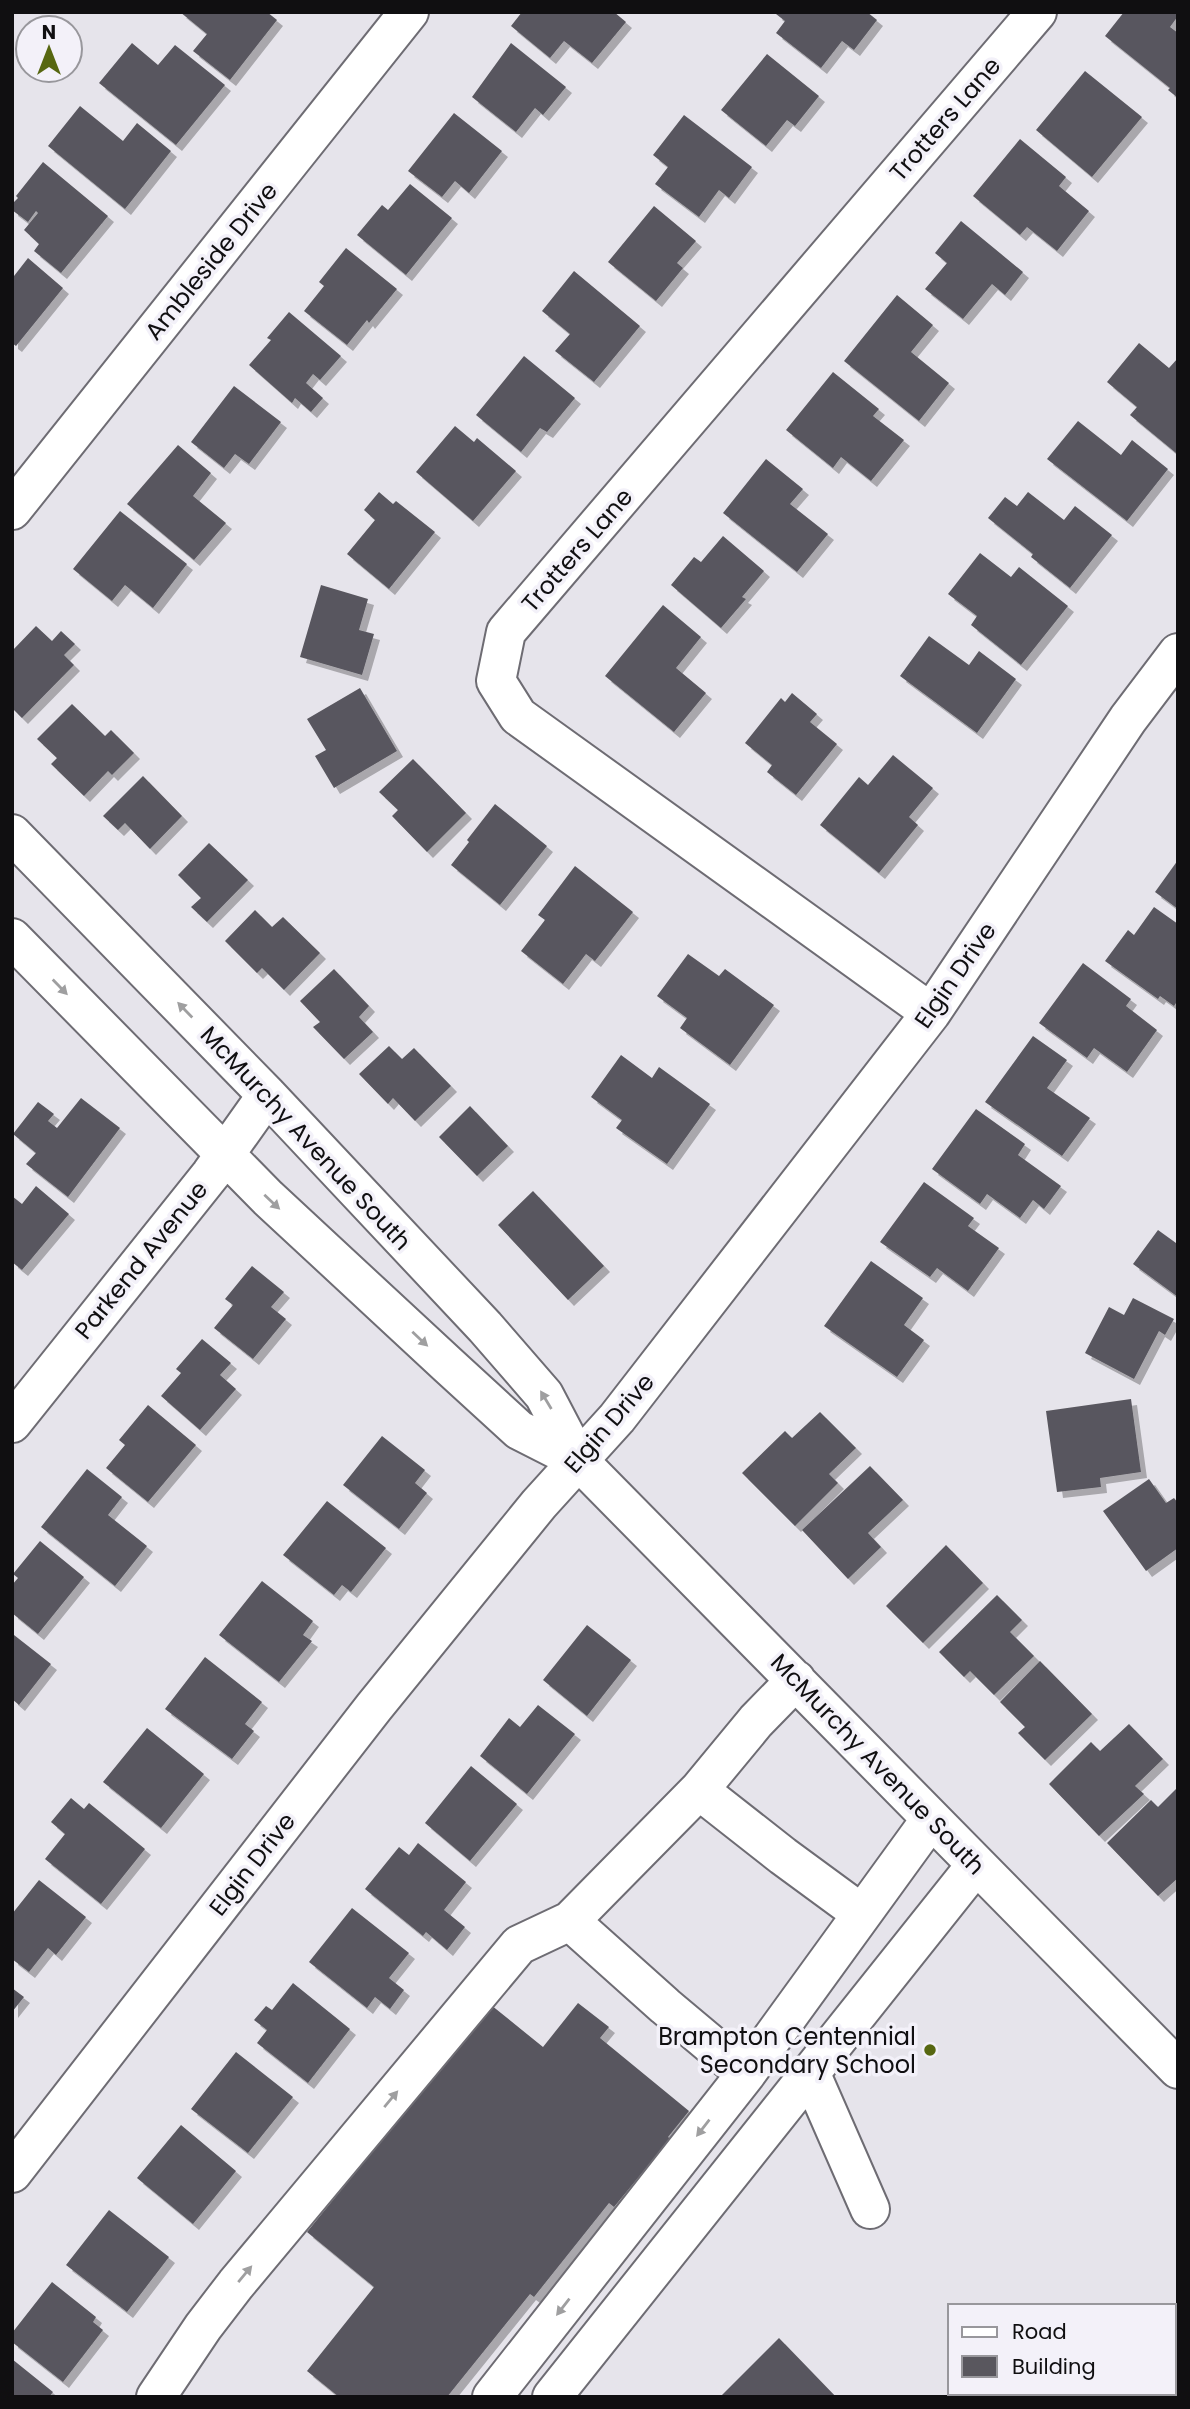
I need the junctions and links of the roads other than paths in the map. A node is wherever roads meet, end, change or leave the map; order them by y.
1 (409, 12) edge
2 (1037, 12) edge
3 (12, 510) edge
4 (1178, 653) edge
5 (12, 834) edge
6 (12, 938) edge
7 (931, 1013) junction
8 (267, 1095) junction
9 (224, 1154) junction
10 (12, 1423) edge
11 (578, 1460) junction
12 (796, 1680) junction
13 (699, 1790) junction
14 (931, 1819) junction
15 (976, 1865) junction
16 (862, 1914) junction
17 (570, 1921) junction
18 (1178, 2069) edge
19 (810, 2072) junction
20 (746, 2074) junction
21 (12, 2173) edge
22 (870, 2208) dead end
23 (156, 2397) edge
24 (492, 2397) edge
25 (552, 2397) edge

1 - 3 street, Ambleside Drive
2 - 7 street, Trotters Lane
4 - 7 street, Elgin Drive
8 -> 5 street, McMurchy Avenue South
6 -> 9 street, McMurchy Avenue South
7 - 11 street, Elgin Drive
8 - 9 street, Parkend Avenue
11 -> 8 street, McMurchy Avenue South
9 - 10 street, Parkend Avenue
9 -> 11 street, McMurchy Avenue South
11 - 12 street, McMurchy Avenue South
11 - 21 street, Elgin Drive
12 - 13 street
12 - 14 street, McMurchy Avenue South
13 - 16 street
13 - 17 street
14 - 15 street, McMurchy Avenue South
14 - 16 street
15 - 18 street, McMurchy Avenue South
15 - 19 street
16 - 20 street
17 - 20 street
23 -> 17 street
19 - 22 street
19 - 25 street
20 -> 24 street

